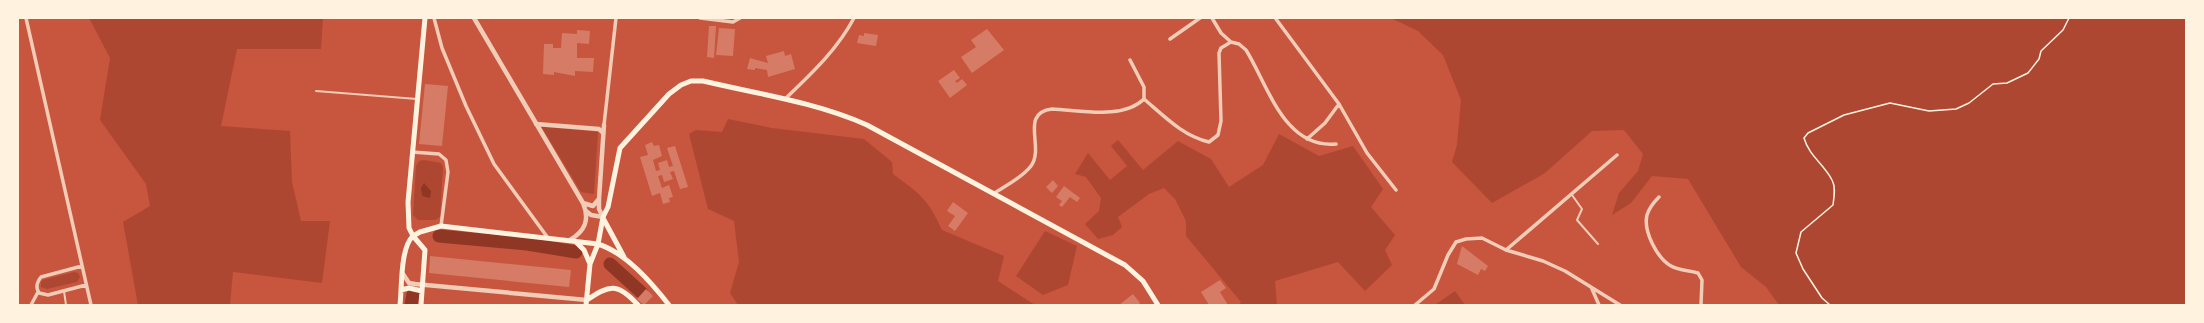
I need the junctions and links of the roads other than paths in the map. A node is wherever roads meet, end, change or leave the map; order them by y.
1 (26, 18) edge
2 (424, 18) edge
3 (434, 18) edge
4 (474, 18) edge
5 (616, 18) edge
6 (700, 18) edge
7 (740, 18) edge
8 (854, 18) edge
9 (1200, 18) edge
10 (1212, 18) edge
11 (1276, 19) dead end
12 (1170, 40) dead end
13 (1231, 42) junction
14 (1130, 60) dead end
15 (316, 90) dead end
16 (417, 99) junction
17 (785, 99) junction
18 (1144, 99) junction
19 (1339, 104) junction
20 (536, 124) junction
21 (604, 125) junction
22 (599, 129) junction
23 (604, 133) junction
24 (1307, 139) junction
25 (1336, 144) dead end
26 (412, 152) junction
27 (1617, 155) dead end
28 (1396, 190) dead end
29 (993, 194) junction
30 (1571, 194) junction
31 (1659, 197) dead end
32 (599, 199) junction
33 (583, 203) junction
34 (586, 211) junction
35 (602, 217) junction
36 (441, 226) junction
37 (413, 236) junction
38 (548, 238) junction
39 (570, 240) junction
40 (576, 242) junction
41 (598, 244) junction
42 (1598, 244) dead end
43 (1506, 250) junction
44 (626, 260) junction
45 (590, 264) junction
46 (82, 266) junction
47 (402, 274) junction
48 (422, 284) junction
49 (86, 285) junction
50 (1591, 288) junction
51 (64, 290) junction
52 (401, 290) junction
53 (422, 291) junction
54 (38, 292) junction
55 (587, 302) edge
56 (31, 305) edge
57 (66, 305) edge
58 (91, 305) edge
59 (400, 305) edge
60 (421, 305) edge
61 (638, 305) edge
62 (669, 305) edge
63 (1158, 305) edge
64 (1415, 305) edge
65 (1599, 305) edge
66 (1620, 305) edge
67 (1702, 305) edge

1 - 46 street
2 - 16 main road
3 - 38 street
4 - 20 street
5 - 21 street
6 - 7 street
8 - 17 street
9 - 12 street
10 - 13 street
11 - 19 street
13 - 18 street
13 - 24 street
14 - 18 street
15 - 16 lane
16 - 26 main road
17 - 29 main road
17 - 35 main road
18 - 29 street
19 - 24 street
19 - 28 street
20 - 22 street
20 - 33 street
21 - 22 street
21 - 23 street
22 - 23 street
23 - 32 street
24 - 25 street
26 - 36 street
26 - 37 main road
27 - 30 street
29 - 63 main road
30 - 42 lane
30 - 43 street
31 - 67 street
32 - 33 street
32 - 35 street
33 - 34 street
34 - 35 street
34 - 39 street
35 - 41 main road
35 - 44 main road
36 - 37 main road
36 - 38 main road
37 - 47 main road
37 - 48 main road
38 - 39 main road
39 - 40 main road
40 - 41 main road
40 - 45 main road
41 - 44 main road
41 - 45 main road
43 - 50 street
43 - 64 street
44 - 62 main road
45 - 55 main road
46 - 49 street
46 - 54 street
47 - 48 street
47 - 52 main road
48 - 53 main road
48 - 55 street
49 - 51 street
49 - 58 street
50 - 65 street
50 - 66 street
51 - 54 street
51 - 57 lane
52 - 53 main road
52 - 59 main road
53 - 60 main road
54 - 56 street
55 - 61 main road

